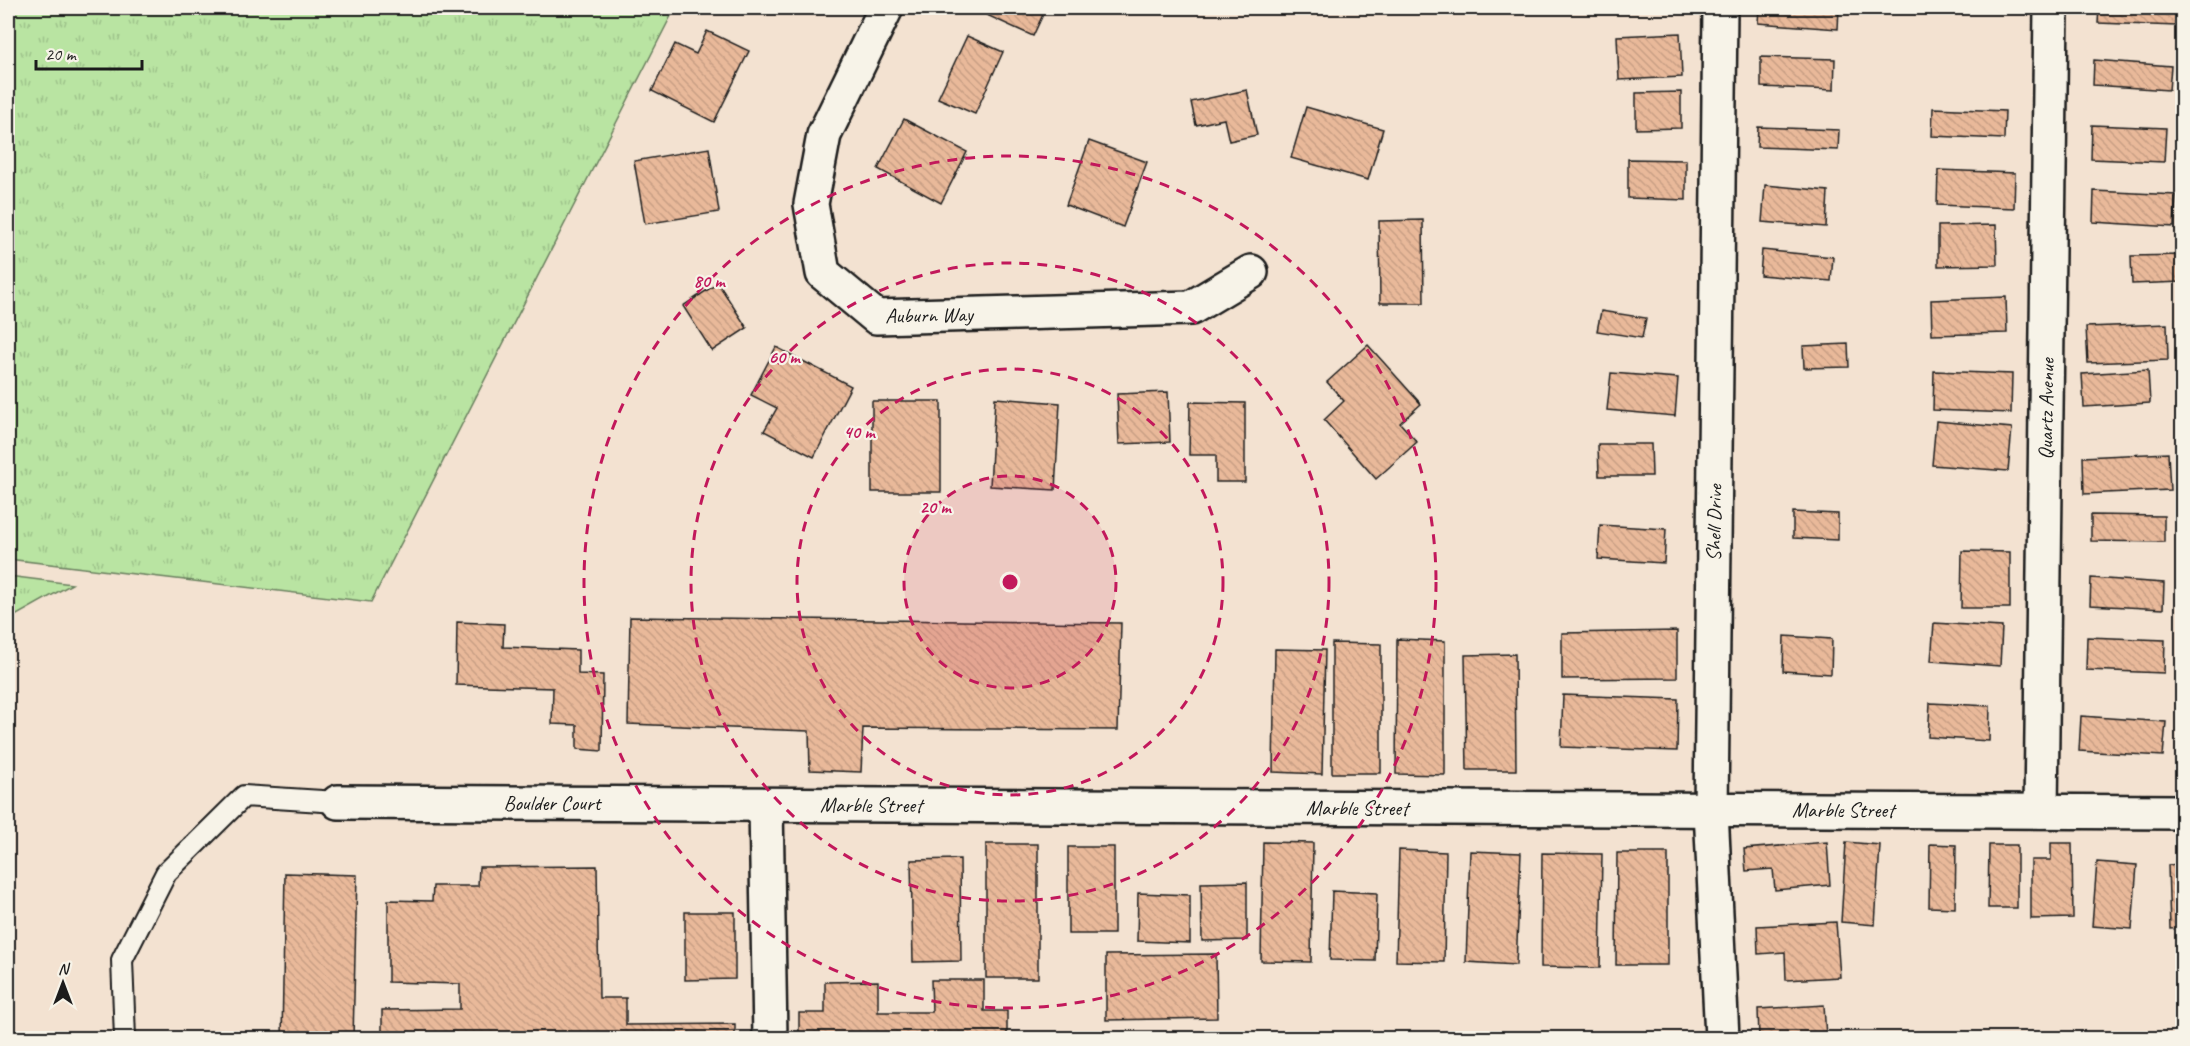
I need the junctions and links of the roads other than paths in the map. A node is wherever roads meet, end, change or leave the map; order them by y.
1 (886, 8) edge
2 (1720, 8) edge
3 (2051, 8) edge
4 (1251, 272) dead end
5 (338, 802) joint
6 (766, 805) junction
7 (1711, 810) junction
8 (2041, 812) junction
9 (2182, 812) edge
10 (125, 1038) edge
11 (770, 1038) edge
12 (1722, 1038) edge

1 - 4 street, Auburn Way
2 - 7 street, Shell Drive
3 - 8 street, Quartz Avenue
5 - 6 street, Boulder Court
5 - 10 lane
6 - 7 street, Marble Street
6 - 11 street
7 - 8 street, Marble Street
7 - 12 street, Shell Drive
8 - 9 street, Marble Street

